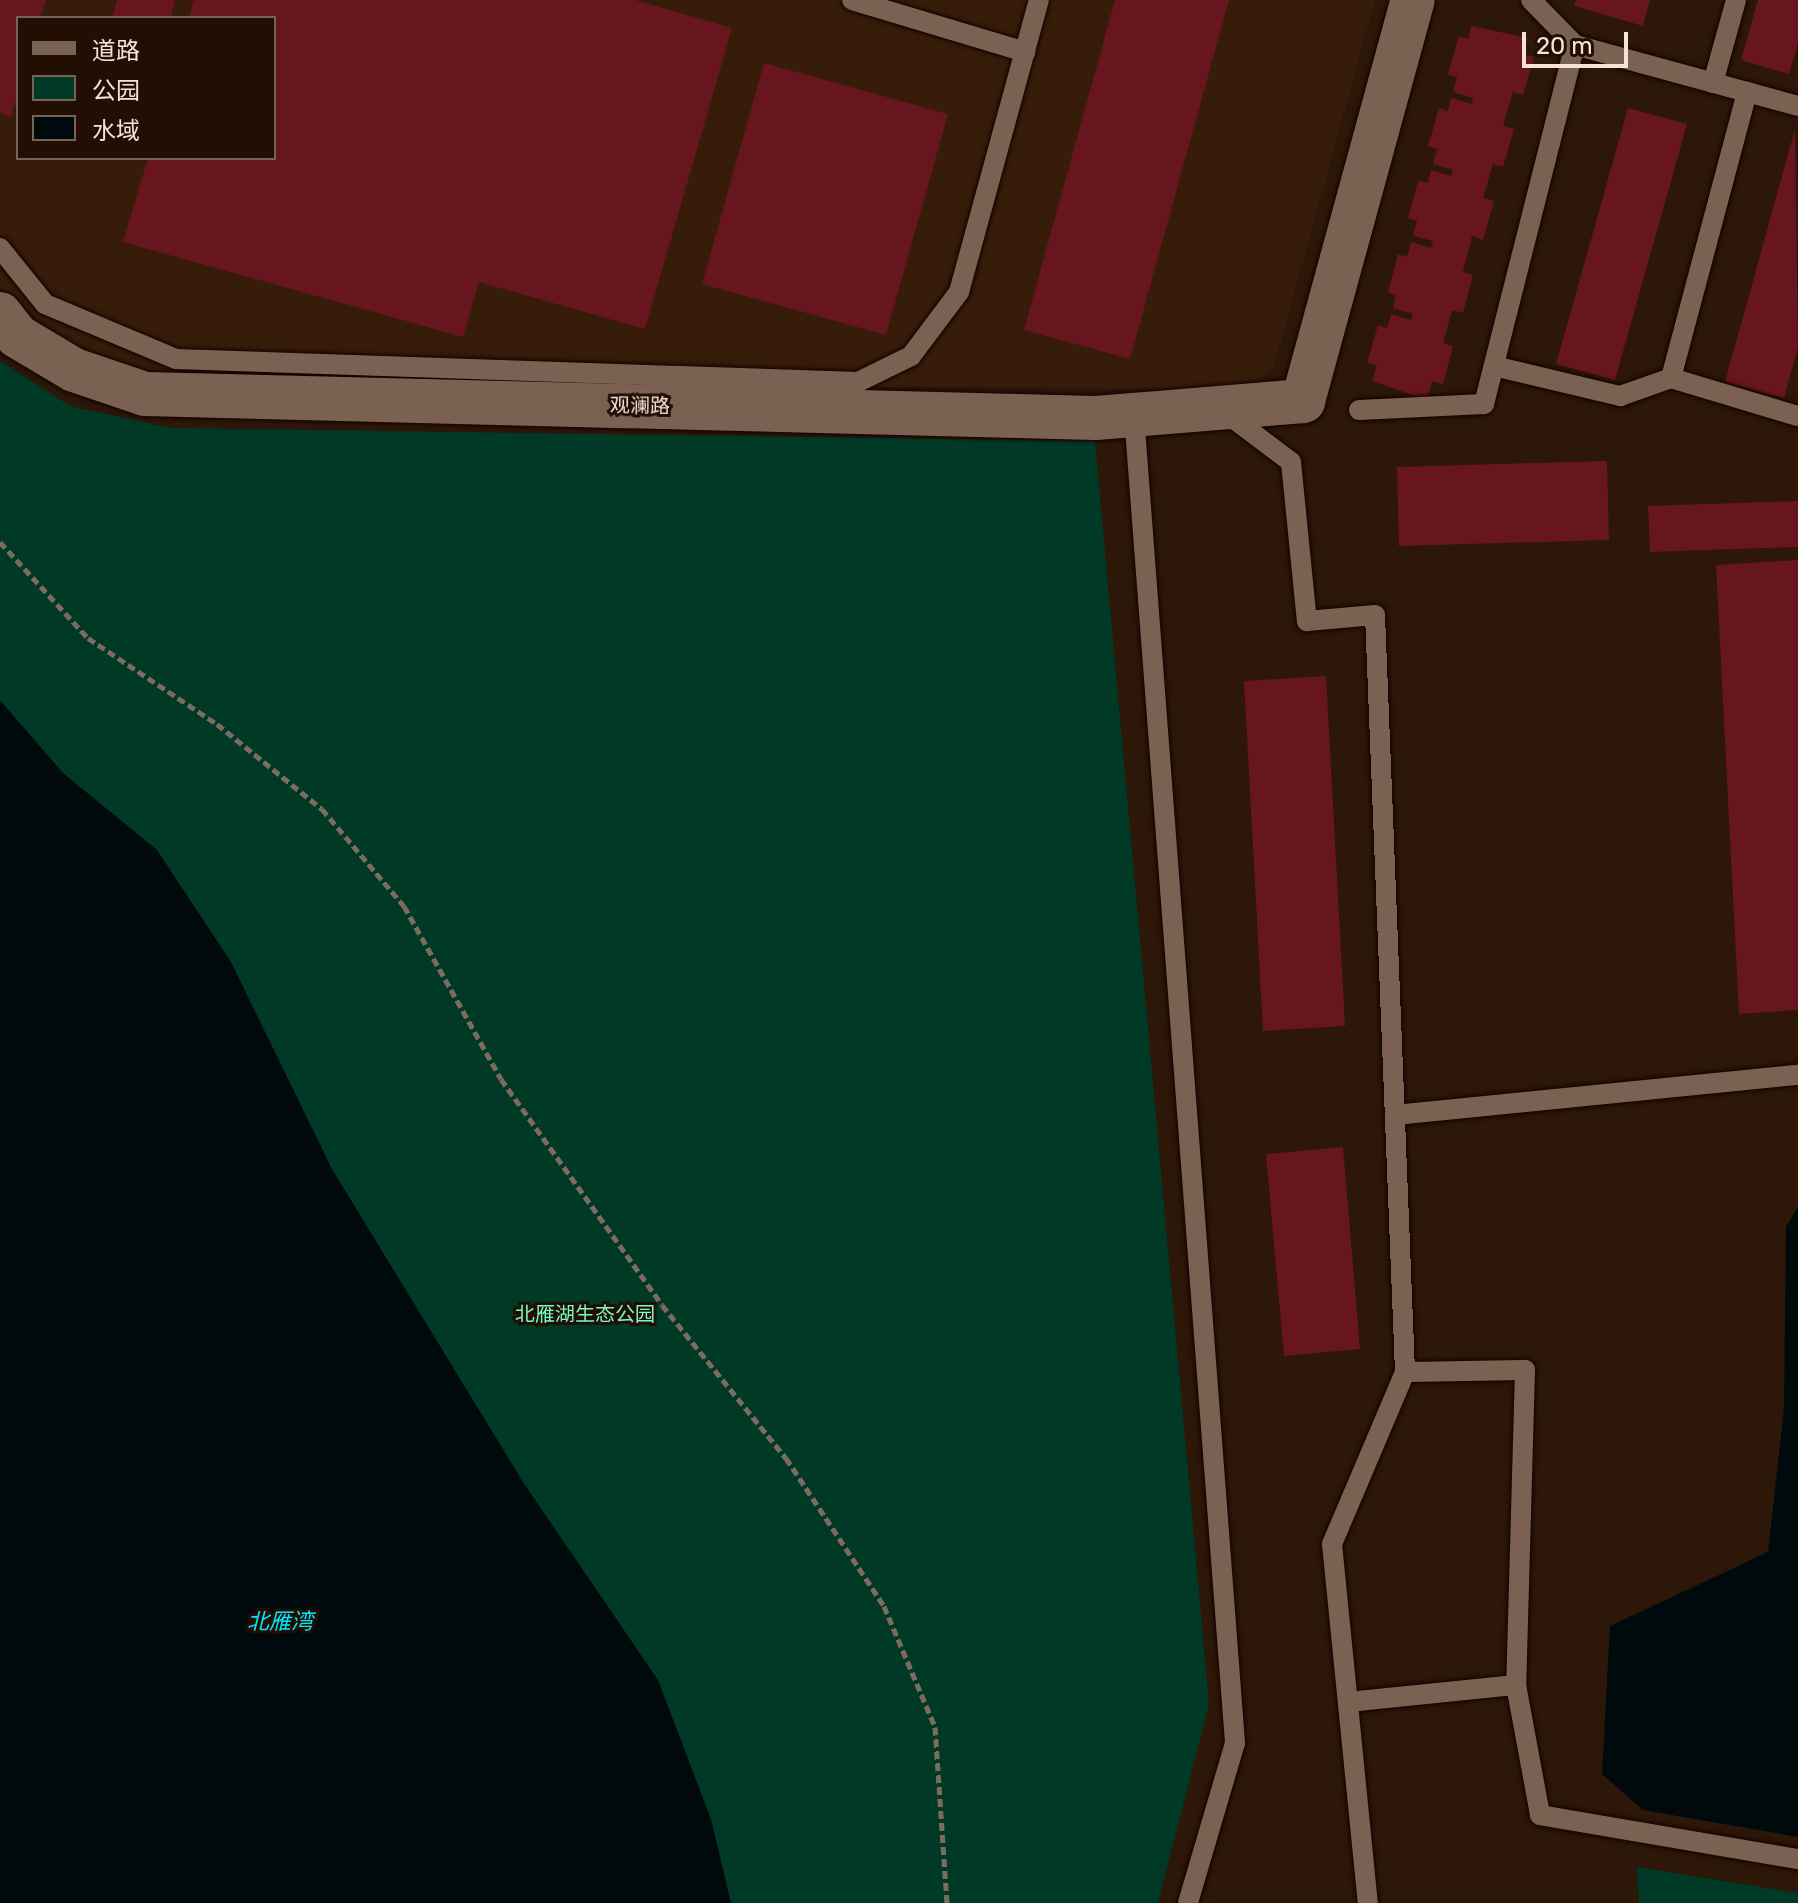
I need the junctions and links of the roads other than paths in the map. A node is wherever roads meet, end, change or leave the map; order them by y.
1 (852, 0) edge
2 (1039, 0) edge
3 (1413, 0) edge
4 (1531, 0) edge
5 (1736, 0) edge
6 (1575, 45) junction
7 (1025, 52) junction
8 (1713, 83) junction
9 (1747, 92) junction
10 (1798, 106) edge
11 (0, 248) edge
12 (0, 314) edge
13 (1494, 366) junction
14 (1671, 378) junction
15 (1220, 408) junction
16 (1359, 410) dead end
17 (1134, 415) junction
18 (1798, 416) edge
19 (1798, 1075) edge
20 (1395, 1115) junction
21 (1405, 1372) junction
22 (1516, 1685) junction
23 (1348, 1702) junction
24 (1798, 1859) edge
25 (1188, 1903) edge
26 (1368, 1903) edge

1 - 7 lane
2 - 7 lane
3 - 15 street, 观澜路
4 - 6 lane
5 - 8 lane
6 - 8 lane
6 - 13 lane
7 - 11 lane
8 - 9 lane
9 - 10 lane
9 - 14 lane
12 - 17 street, 观澜路
13 - 14 lane
13 - 16 lane
14 - 18 lane
15 - 17 street, 观澜路
15 - 20 lane
17 - 25 lane
19 - 20 lane
20 - 21 lane
21 - 22 lane
21 - 23 lane
22 - 23 lane
22 - 24 lane
23 - 26 lane

